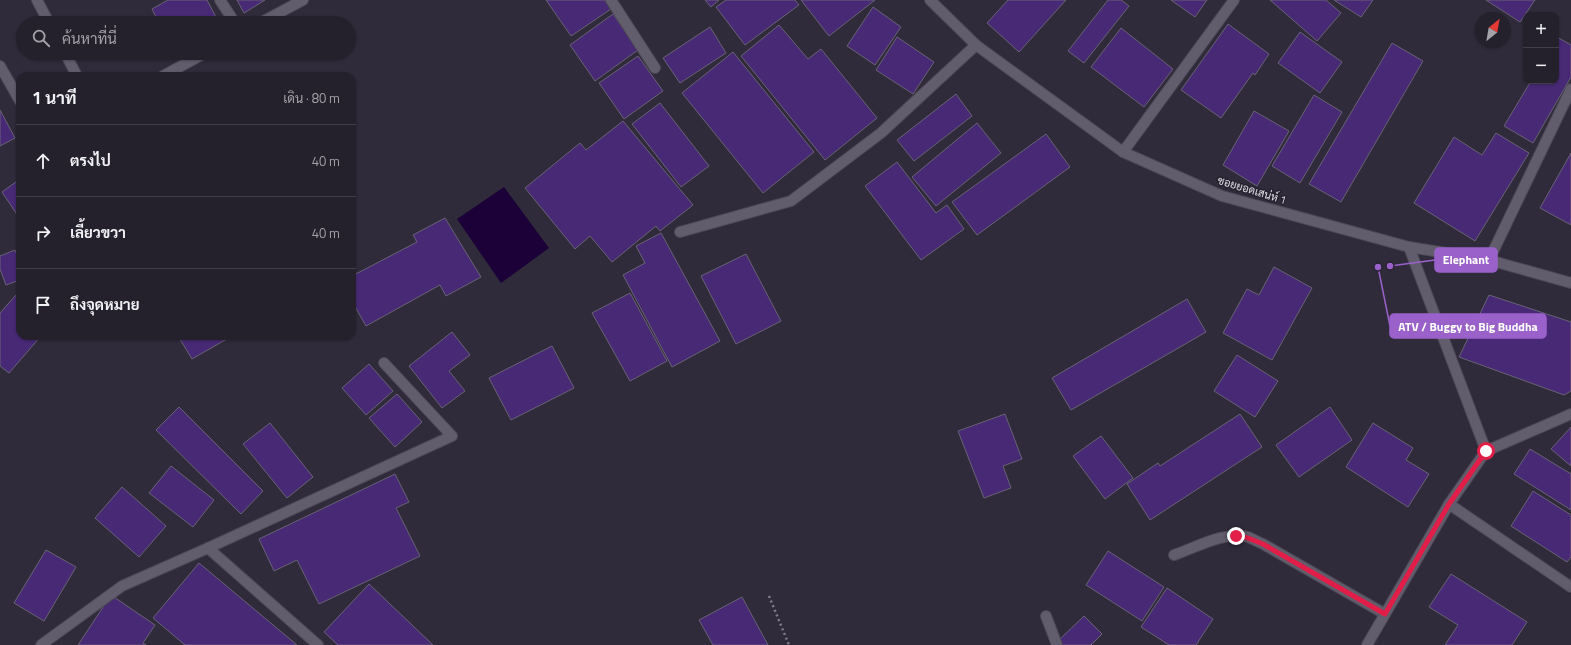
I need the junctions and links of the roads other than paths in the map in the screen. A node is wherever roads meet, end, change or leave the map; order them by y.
1 (37, 0) edge
2 (220, 0) edge
3 (303, 0) edge
4 (611, 0) edge
5 (930, 0) edge
6 (1234, 0) edge
7 (45, 16) edge
8 (230, 16) edge
9 (273, 16) edge
10 (976, 45) junction
11 (69, 60) edge
12 (192, 60) edge
13 (0, 66) edge
14 (655, 68) dead end
15 (75, 72) edge
16 (170, 72) edge
17 (1571, 89) edge
18 (16, 94) edge
19 (1123, 152) junction
20 (680, 232) dead end
21 (1410, 247) junction
22 (1489, 260) junction
23 (1571, 283) edge
24 (384, 363) dead end
25 (1571, 414) edge
26 (1486, 451) junction
27 (1449, 504) junction
28 (208, 548) junction
29 (1174, 555) dead end
30 (1571, 587) edge
31 (1385, 614) junction
32 (1046, 616) dead end
33 (41, 645) edge
34 (318, 645) edge
35 (1057, 645) edge
36 (1367, 645) edge

1 - 7 street
2 - 8 street
3 - 9 street
4 - 14 street
5 - 10 street, ซอยยอดเสน่ห์ 1
6 - 19 street
10 - 19 street, ซอยยอดเสน่ห์ 1
10 - 20 street
11 - 15 street
12 - 16 street
13 - 18 street
17 - 22 street
19 - 21 street, ซอยยอดเสน่ห์ 1
21 - 22 street, ซอยยอดเสน่ห์ 1
21 - 26 street
22 - 23 street, ซอยยอดเสน่ห์ 1
24 - 28 street
25 - 26 street
26 - 27 street
27 - 30 street
27 - 31 street
28 - 33 street
28 - 34 street
29 - 31 street
31 - 36 street
32 - 35 street

